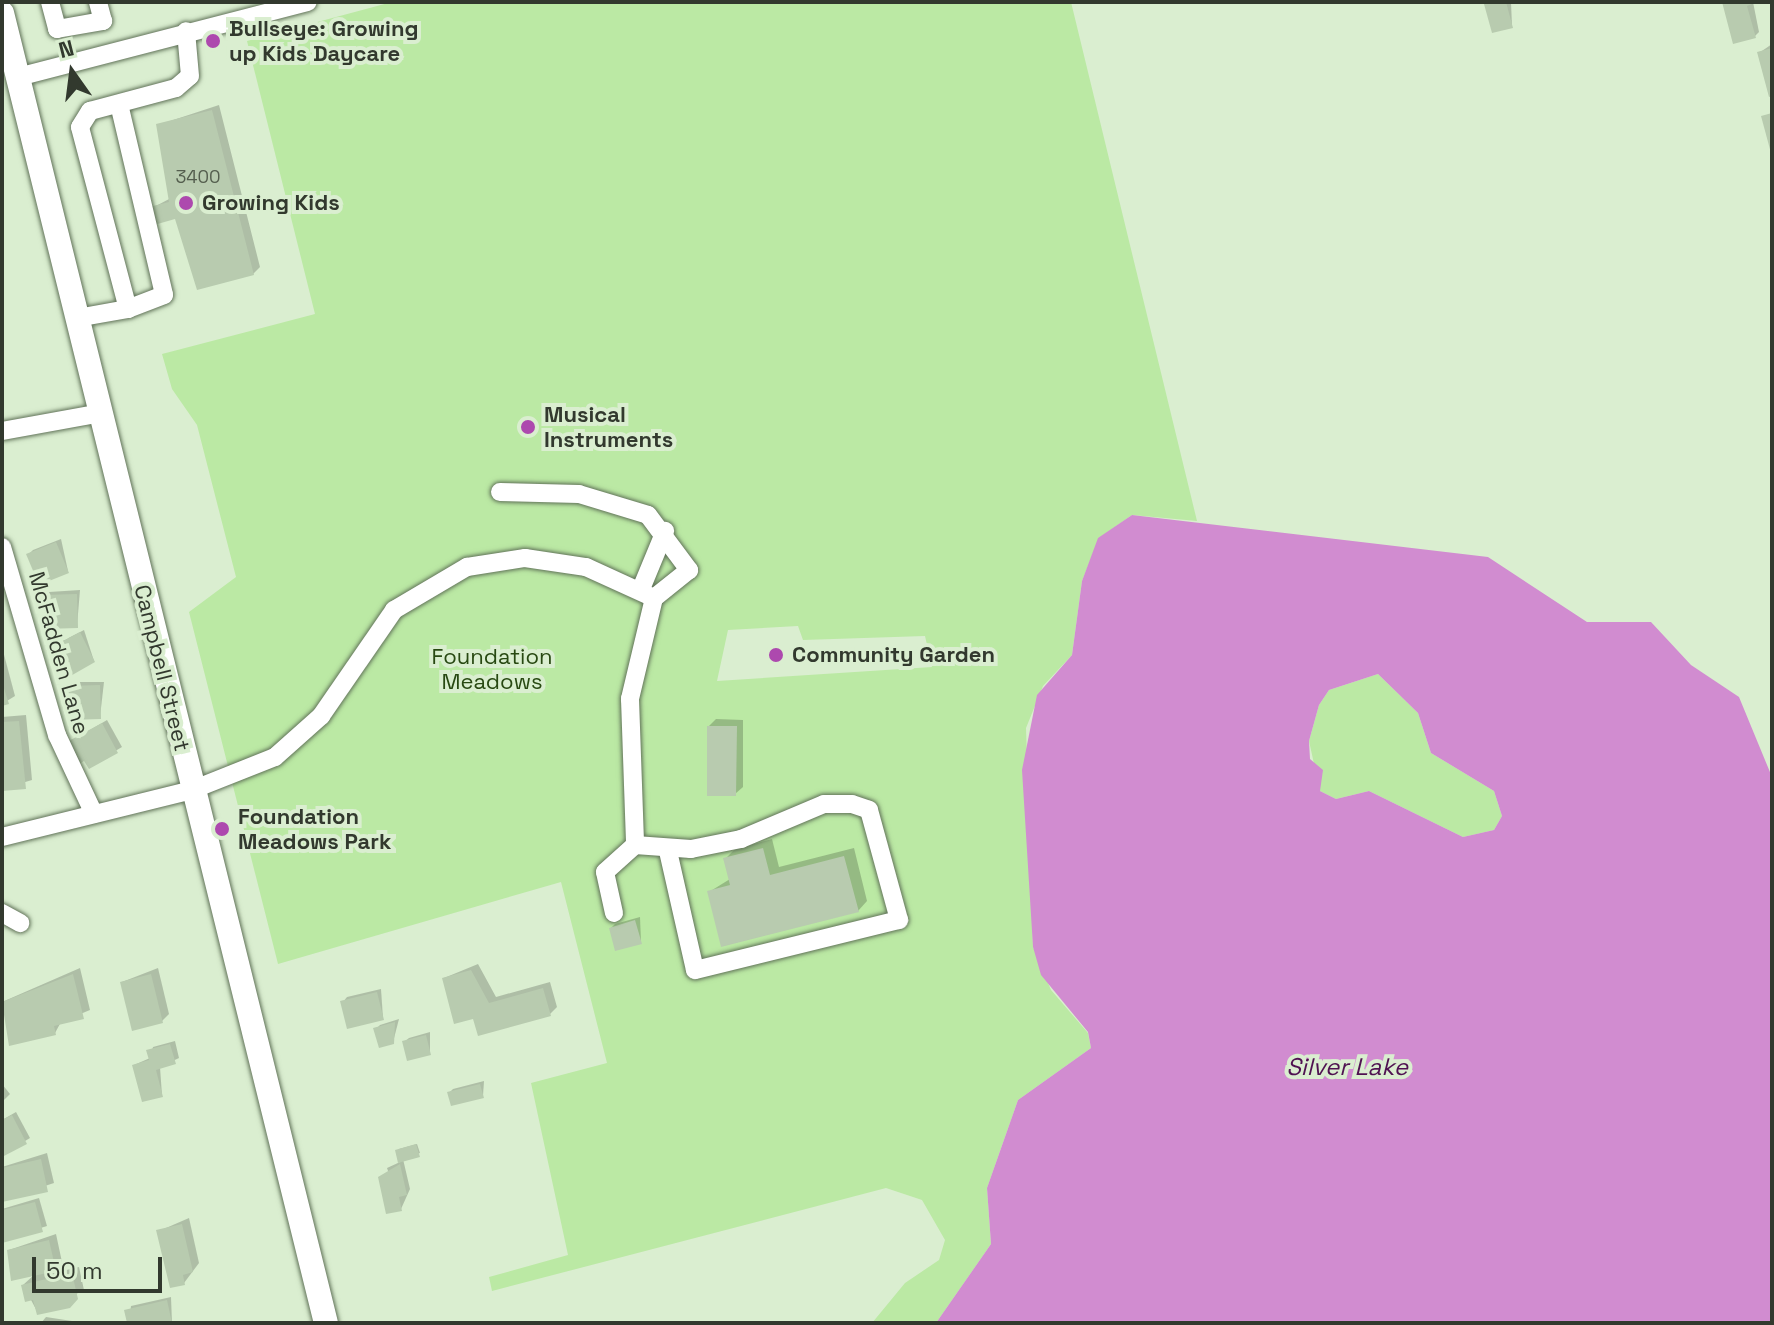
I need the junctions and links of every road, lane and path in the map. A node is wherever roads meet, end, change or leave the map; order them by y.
1 (50, 2) edge
2 (98, 2) edge
3 (307, 2) edge
4 (2, 13) edge
5 (186, 31) junction
6 (10, 79) edge
7 (116, 104) junction
8 (128, 309) junction
9 (77, 318) junction
10 (101, 413) junction
11 (2, 431) edge
12 (500, 492) dead end
13 (665, 531) junction
14 (2, 547) edge
15 (647, 593) junction
16 (192, 790) junction
17 (94, 814) junction
18 (2, 837) edge
19 (635, 845) junction
20 (668, 851) junction
21 (2, 913) edge
22 (614, 913) dead end
23 (20, 923) dead end
24 (326, 1323) edge

1 - 2 street
3 - 5 street
4 - 6 main road, Campbell Street
5 - 6 street
5 - 7 street
6 - 9 main road, Campbell Street
7 - 8 street
7 - 8 street
8 - 9 street
9 - 10 main road, Campbell Street
10 - 11 street
10 - 16 main road, Campbell Street
12 - 13 street
13 - 15 street
13 - 15 street
14 - 17 street, McFadden Lane
15 - 16 street
15 - 19 street
16 - 17 street
16 - 24 main road, Campbell Street
17 - 18 street
19 - 20 street
19 - 22 street
20 - 20 street
21 - 23 street

